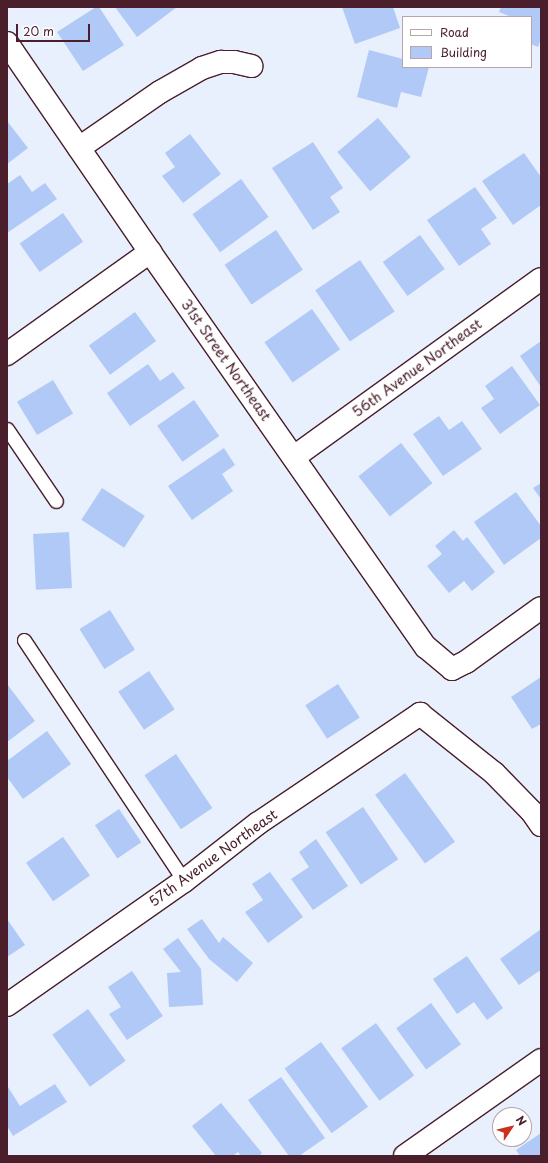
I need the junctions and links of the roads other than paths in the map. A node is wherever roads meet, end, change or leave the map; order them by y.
1 (7, 43) edge
2 (252, 66) dead end
3 (79, 148) junction
4 (150, 252) junction
5 (541, 279) edge
6 (7, 354) edge
7 (7, 429) edge
8 (294, 457) junction
9 (56, 501) dead end
10 (541, 608) edge
11 (24, 640) dead end
12 (541, 825) edge
13 (184, 881) junction
14 (7, 1005) edge
15 (541, 1060) edge
16 (405, 1156) edge

1 - 3 street, 31st Street Northeast
2 - 3 street
3 - 4 street, 31st Street Northeast
4 - 6 street
4 - 8 street, 31st Street Northeast
5 - 8 street, 56th Avenue Northeast
7 - 9 lane
8 - 10 street, 31st Street Northeast
11 - 13 lane
12 - 13 street, 57th Avenue Northeast
13 - 14 street, 57th Avenue Northeast
15 - 16 street

